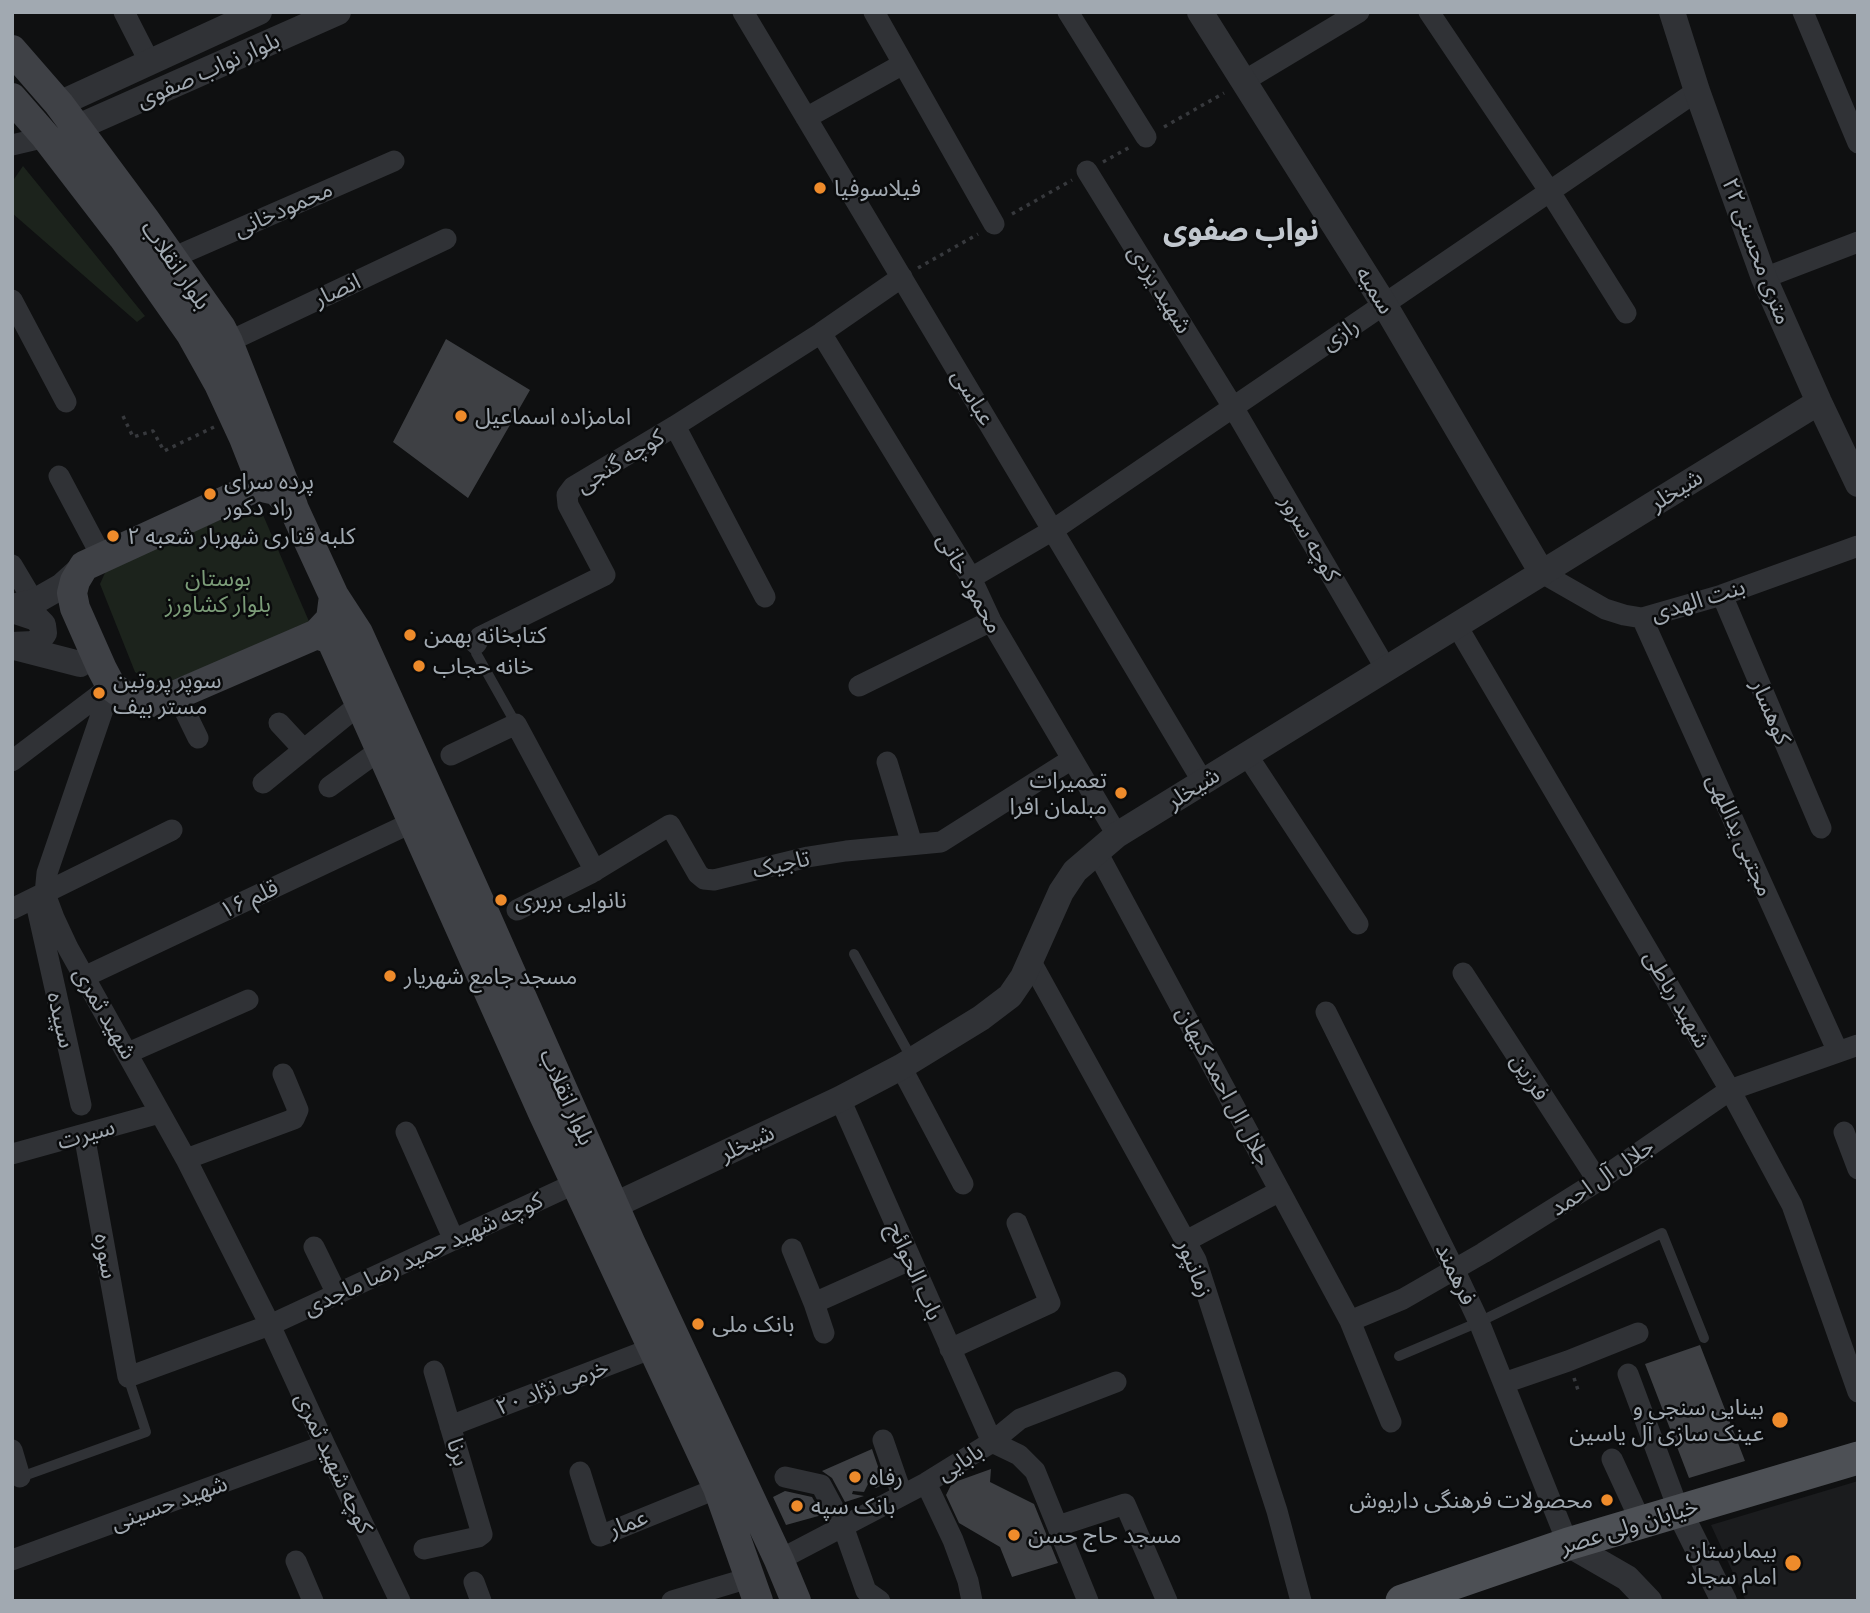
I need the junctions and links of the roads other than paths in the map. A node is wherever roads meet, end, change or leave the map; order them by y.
1 (124, 12) edge
2 (259, 12) edge
3 (338, 12) edge
4 (743, 12) edge
5 (874, 12) edge
6 (1068, 12) edge
7 (1200, 12) edge
8 (1359, 12) edge
9 (1429, 12) edge
10 (1672, 12) edge
11 (1803, 12) edge
12 (187, 44) junction
13 (12, 50) edge
14 (150, 63) junction
15 (903, 64) junction
16 (201, 74) junction
17 (1244, 81) junction
18 (1697, 91) junction
19 (12, 98) edge
20 (59, 104) junction
21 (806, 118) junction
22 (76, 128) junction
23 (46, 136) junction
24 (1146, 137) dead end
25 (1858, 143) edge
26 (12, 145) edge
27 (394, 161) dead end
28 (1087, 171) dead end
29 (1550, 191) junction
30 (994, 224) dead end
31 (446, 239) dead end
32 (1858, 242) edge
33 (172, 258) junction
34 (902, 277) junction
35 (1764, 278) junction
36 (12, 300) edge
37 (1384, 304) junction
38 (1626, 313) dead end
39 (821, 333) junction
40 (228, 342) junction
41 (66, 402) dead end
42 (1819, 402) junction
43 (1233, 407) junction
44 (675, 426) junction
45 (58, 476) dead end
46 (1858, 484) edge
47 (258, 486) junction
48 (293, 507) junction
49 (1053, 530) junction
50 (1858, 546) edge
51 (93, 562) junction
52 (12, 565) edge
53 (1542, 573) junction
54 (971, 578) junction
55 (1722, 595) junction
56 (334, 596) junction
57 (765, 597) dead end
58 (20, 606) edge
59 (1642, 618) junction
60 (990, 621) junction
61 (1457, 626) junction
62 (317, 634) junction
63 (476, 644) joint
64 (12, 646) edge
65 (1386, 669) junction
66 (99, 672) junction
67 (859, 686) dead end
68 (177, 695) junction
69 (360, 704) junction
70 (278, 723) dead end
71 (516, 724) junction
72 (198, 738) dead end
73 (304, 750) junction
74 (380, 750) junction
75 (451, 755) dead end
76 (1247, 755) junction
77 (1072, 759) junction
78 (12, 761) edge
79 (887, 762) dead end
80 (1203, 782) junction
81 (263, 783) dead end
82 (329, 787) dead end
83 (413, 822) junction
84 (1821, 828) dead end
85 (172, 830) dead end
86 (912, 844) junction
87 (1107, 844) junction
88 (594, 871) junction
89 (45, 894) junction
90 (12, 909) edge
91 (517, 910) dead end
92 (1358, 924) dead end
93 (854, 954) dead end
94 (1030, 960) junction
95 (1463, 973) dead end
96 (85, 976) junction
97 (500, 983) junction
98 (247, 1000) dead end
99 (1326, 1012) dead end
100 (1848, 1049) edge
101 (128, 1053) junction
102 (907, 1064) junction
103 (283, 1074) dead end
104 (1730, 1090) junction
105 (840, 1099) junction
106 (80, 1105) dead end
107 (160, 1113) junction
108 (406, 1132) dead end
109 (1844, 1132) dead end
110 (84, 1134) junction
111 (12, 1154) edge
112 (186, 1159) junction
113 (1858, 1168) edge
114 (1598, 1181) junction
115 (576, 1183) junction
116 (963, 1184) dead end
117 (1280, 1191) junction
118 (615, 1205) junction
119 (1017, 1223) dead end
120 (454, 1240) junction
121 (1186, 1241) junction
122 (314, 1247) dead end
123 (792, 1249) dead end
124 (910, 1260) junction
125 (1454, 1269) junction
126 (337, 1294) junction
127 (814, 1303) junction
128 (1350, 1321) junction
129 (1479, 1322) junction
130 (270, 1325) junction
131 (824, 1333) dead end
132 (1638, 1333) dead end
133 (1704, 1338) dead end
134 (653, 1348) junction
135 (950, 1349) junction
136 (1399, 1356) dead end
137 (433, 1371) dead end
138 (1628, 1374) dead end
139 (128, 1377) junction
140 (1116, 1382) dead end
141 (1504, 1383) junction
142 (1858, 1392) edge
143 (1391, 1422) dead end
144 (450, 1426) junction
145 (883, 1440) dead end
146 (992, 1442) junction
147 (325, 1445) junction
148 (12, 1450) edge
149 (1858, 1458) edge
150 (1612, 1459) dead end
151 (580, 1472) dead end
152 (785, 1477) dead end
153 (16, 1479) edge
154 (926, 1483) junction
155 (718, 1488) junction
156 (902, 1495) junction
157 (1679, 1511) junction
158 (1641, 1522) junction
159 (843, 1526) junction
160 (1058, 1527) junction
161 (1568, 1544) junction
162 (424, 1549) dead end
163 (12, 1560) edge
164 (779, 1560) junction
165 (296, 1561) dead end
166 (754, 1589) edge
167 (313, 1601) edge
168 (400, 1601) edge
169 (672, 1601) edge
170 (796, 1601) edge
171 (880, 1601) edge
172 (972, 1601) edge
173 (1088, 1601) edge
174 (1167, 1601) edge
175 (1301, 1601) edge
176 (1402, 1601) edge
177 (1649, 1601) edge
178 (1724, 1601) edge

1 - 14 street
2 - 12 street, بلوار نواب صفوی
3 - 16 street, بلوار نواب صفوی
4 - 21 street, عباسی
5 - 15 street
6 - 24 street
7 - 17 street, سمیه
8 - 17 street
9 - 29 street
10 - 18 street, ۲۲ متری محسنی
11 - 25 street
12 - 14 street, بلوار نواب صفوی
12 - 16 street
13 - 20 main road, بلوار انقلاب
14 - 20 street, بلوار نواب صفوی
15 - 21 street
15 - 30 street
16 - 22 street, بلوار نواب صفوی
17 - 37 street, سمیه
18 - 29 street, رازی
18 - 35 street, ۲۲ متری محسنی
19 - 23 main road, بلوار انقلاب
20 - 22 main road, بلوار انقلاب
21 - 34 street, عباسی
22 - 33 main road, بلوار انقلاب
23 - 26 street
23 - 47 main road, بلوار انقلاب
27 - 33 street, محمودخانی
28 - 43 street, شهید یزدی
29 - 37 street, رازی
29 - 38 street
31 - 40 street, انصار
32 - 35 street
33 - 40 main road, بلوار انقلاب
34 - 39 street, کوچه گنجی
34 - 49 street, عباسی
35 - 42 street, ۲۲ متری محسنی
36 - 41 street
37 - 43 street, رازی
37 - 53 street, سمیه
39 - 44 street, کوچه گنجی
39 - 54 street, محمود خانی
40 - 48 main road, بلوار انقلاب
42 - 46 street, ۲۲ متری محسنی
42 - 53 street, شیخلر
43 - 49 street, رازی
43 - 65 street, کوچه سرور
44 - 57 street
44 - 63 street, کوچه گنجی
45 - 51 street
47 - 48 main road
47 - 51 main road
48 - 56 main road
49 - 54 street, رازی
49 - 80 street, عباسی
50 - 55 street, بنت الهدی
51 - 58 street
51 - 66 main road
52 - 58 street
53 - 59 street, بنت الهدی
53 - 61 street, شیخلر
54 - 60 street, محمود خانی
55 - 59 street, بنت الهدی
55 - 84 street, کوهسار
56 - 62 main road
56 - 97 main road, بلوار انقلاب
58 - 64 street
59 - 100 street, مجتبی یداللهی
60 - 67 street
60 - 77 street, محمود خانی
61 - 65 street, شیخلر
61 - 104 street, شهید رباطی
62 - 68 main road
62 - 69 main road, بلوار انقلاب
63 - 71 lane, کوچه گنجی
64 - 66 street
65 - 76 street, شیخلر
66 - 68 main road
66 - 78 street
66 - 89 street
68 - 72 street
69 - 73 street
69 - 74 main road, بلوار انقلاب
70 - 73 street
71 - 75 street
71 - 88 street
73 - 81 street
74 - 82 street
74 - 83 main road, بلوار انقلاب
76 - 80 street, شیخلر
76 - 92 street
77 - 86 street, تاجیک
77 - 87 street, محمود خانی
79 - 86 street
80 - 87 street, شیخلر
83 - 96 street, قلم ۱۶
83 - 97 main road, بلوار انقلاب
85 - 89 street
86 - 88 street, تاجیک
87 - 94 street, شیخلر
87 - 117 street, جلال ال احمد کیهان
88 - 91 street, تاجیک
89 - 90 street
89 - 96 street, شهید ثمری
89 - 106 street, سپیده
93 - 102 lane
94 - 102 street, شیخلر
94 - 121 street, زمانپور
95 - 114 street, فرزین
96 - 101 street, شهید ثمری
97 - 115 main road, بلوار انقلاب
97 - 118 main road, بلوار انقلاب
98 - 101 street
99 - 125 street, فرهمند
100 - 104 street, جلال آل احمد
101 - 107 street, شهید ثمری
102 - 105 street, شیخلر
102 - 116 street
103 - 112 street
104 - 114 street, جلال آل احمد
104 - 142 street, شهید رباطی
105 - 118 street, شیخلر
105 - 124 street, باب الحوائج
107 - 110 street, سیرت
107 - 112 street, شهید ثمری
108 - 120 street
109 - 113 street
110 - 111 street, سیرت
110 - 139 street, سوره
112 - 130 street, شهید ثمری
114 - 125 street, جلال آل احمد
115 - 120 street, کوچه شهید حمید رضا ماجدی
115 - 134 main road, بلوار انقلاب
117 - 121 street
117 - 128 street, جلال ال احمد کیهان
118 - 164 main road, بلوار انقلاب
119 - 135 street
120 - 126 street, کوچه شهید حمید رضا ماجدی
121 - 175 street, زمانپور
122 - 126 street
123 - 127 street
124 - 127 street
124 - 135 street, باب الحوائج
125 - 128 street, جلال آل احمد
125 - 129 street, فرهمند
126 - 130 street, کوچه شهید حمید رضا ماجدی
127 - 131 street
128 - 143 street, جلال ال احمد کیهان
129 - 133 lane
129 - 136 lane
129 - 141 street, فرهمند
130 - 139 street, کوچه شهید حمید رضا ماجدی
130 - 147 street, کوچه شهید ثمری
132 - 141 street
134 - 144 street, خرمی نژاد ۲۰
134 - 155 main road, بلوار انقلاب
135 - 146 street, باب الحوائج
137 - 144 street, برنا
138 - 157 street
139 - 153 lane
140 - 146 street, بابایی
141 - 161 street, فرهمند
144 - 162 street, برنا
145 - 156 street
146 - 154 street, بابایی
146 - 160 street
147 - 163 street, شهید حسینی
147 - 168 street, کوچه شهید ثمری
148 - 153 street
149 - 157 main road, خیابان ولی عصر
150 - 158 street
151 - 155 street, عمار
152 - 159 street
154 - 156 street, بابایی
154 - 172 street
155 - 166 main road, بلوار انقلاب
156 - 159 street, بابایی
157 - 158 main road, خیابان ولی عصر
157 - 178 street
158 - 161 main road, خیابان ولی عصر
159 - 164 street, بابایی
159 - 171 street
160 - 173 street
160 - 174 street
161 - 176 main road, خیابان ولی عصر
161 - 177 street
164 - 170 main road, بلوار انقلاب
165 - 167 street
166 - 169 street

